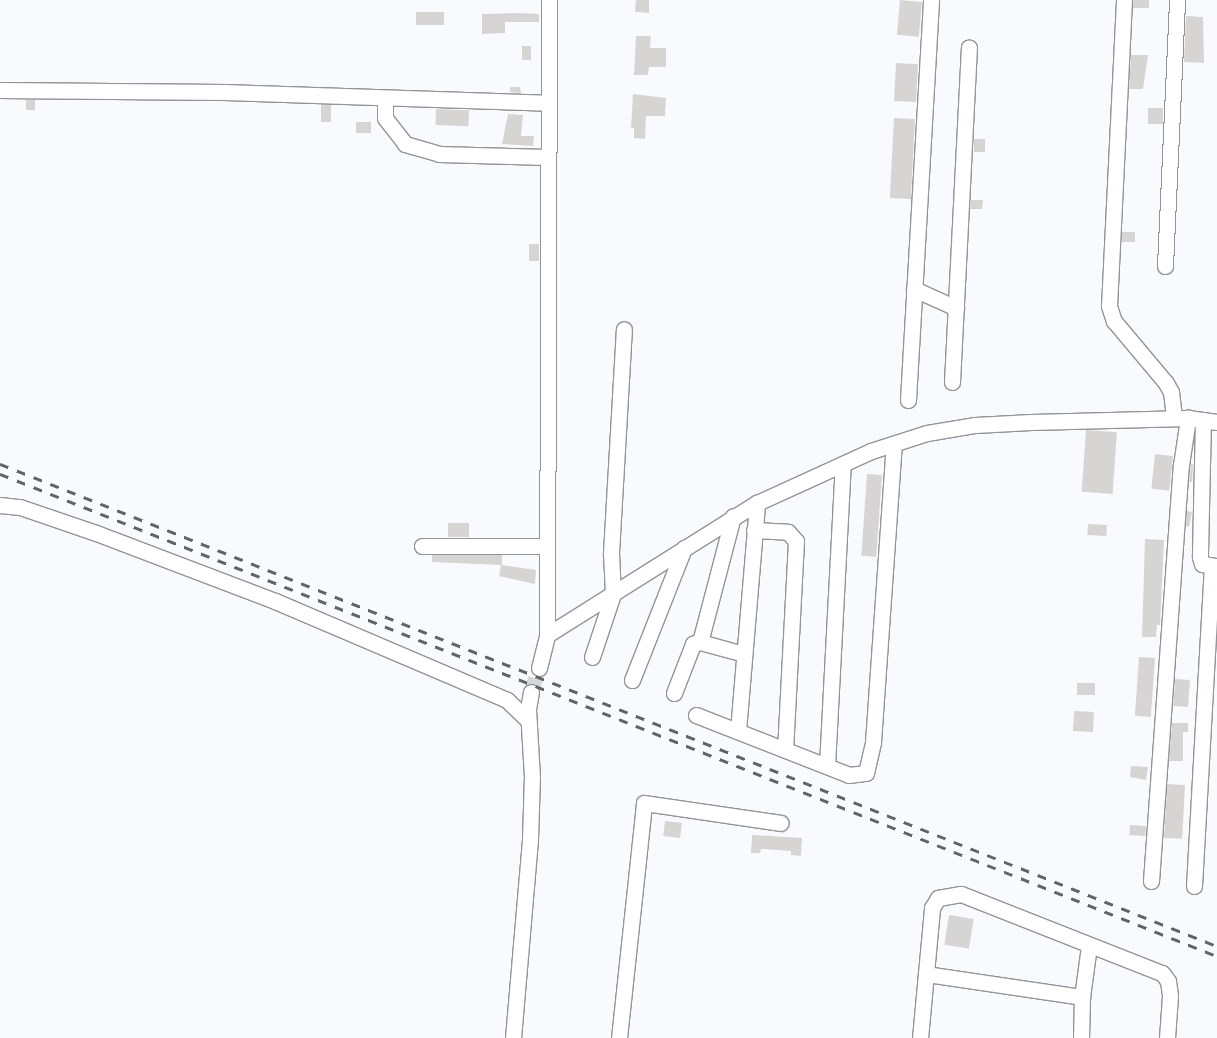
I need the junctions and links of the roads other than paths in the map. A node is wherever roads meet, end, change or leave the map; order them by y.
1 (549, 0) edge
2 (931, 0) edge
3 (1124, 0) edge
4 (1177, 0) edge
5 (969, 47) dead end
6 (0, 90) edge
7 (385, 100) junction
8 (548, 103) junction
9 (548, 157) junction
10 (1165, 266) dead end
11 (914, 290) junction
12 (956, 308) junction
13 (624, 329) dead end
14 (952, 382) dead end
15 (908, 400) dead end
16 (1178, 416) junction
17 (1210, 421) edge
18 (894, 444) junction
19 (844, 464) junction
20 (757, 503) junction
21 (0, 505) edge
22 (733, 516) junction
23 (754, 530) junction
24 (422, 546) dead end
25 (545, 546) junction
26 (684, 548) junction
27 (1215, 566) edge
28 (613, 594) junction
29 (547, 635) junction
30 (700, 642) junction
31 (744, 654) junction
32 (592, 657) dead end
33 (539, 668) tunnel mouth
34 (632, 680) dead end
35 (531, 692) tunnel mouth
36 (674, 693) dead end
37 (696, 715) dead end
38 (529, 721) junction
39 (738, 732) junction
40 (785, 750) junction
41 (827, 766) junction
42 (781, 823) dead end
43 (1151, 881) dead end
44 (1194, 886) dead end
45 (1089, 946) junction
46 (926, 974) junction
47 (1082, 997) junction
48 (513, 1038) edge
49 (619, 1038) edge
50 (920, 1038) edge
51 (1081, 1038) edge
52 (1167, 1038) edge

1 - 8 street
2 - 11 street
3 - 16 street
4 - 10 street
5 - 12 street
6 - 7 street
7 - 8 street
7 - 9 street
8 - 9 street
9 - 25 street
11 - 12 street
11 - 15 street
12 - 14 street
13 - 28 street
16 - 17 street
16 - 18 street
16 - 43 street
17 - 27 street
18 - 19 street
18 - 41 street
19 - 20 street
19 - 41 street
20 - 22 street
20 - 23 street
21 - 38 street
22 - 26 street
22 - 30 street
23 - 31 street
23 - 40 street
24 - 25 street
25 - 29 street
26 - 28 street
26 - 34 street
27 - 44 street
28 - 29 street
28 - 32 street
29 - 33 street
30 - 31 street
30 - 36 street
31 - 39 street
35 - 38 street
37 - 39 street
38 - 48 street
39 - 40 street
40 - 41 street
42 - 49 street
45 - 46 street
45 - 47 street
45 - 52 street
46 - 47 street
46 - 50 street
47 - 51 street

